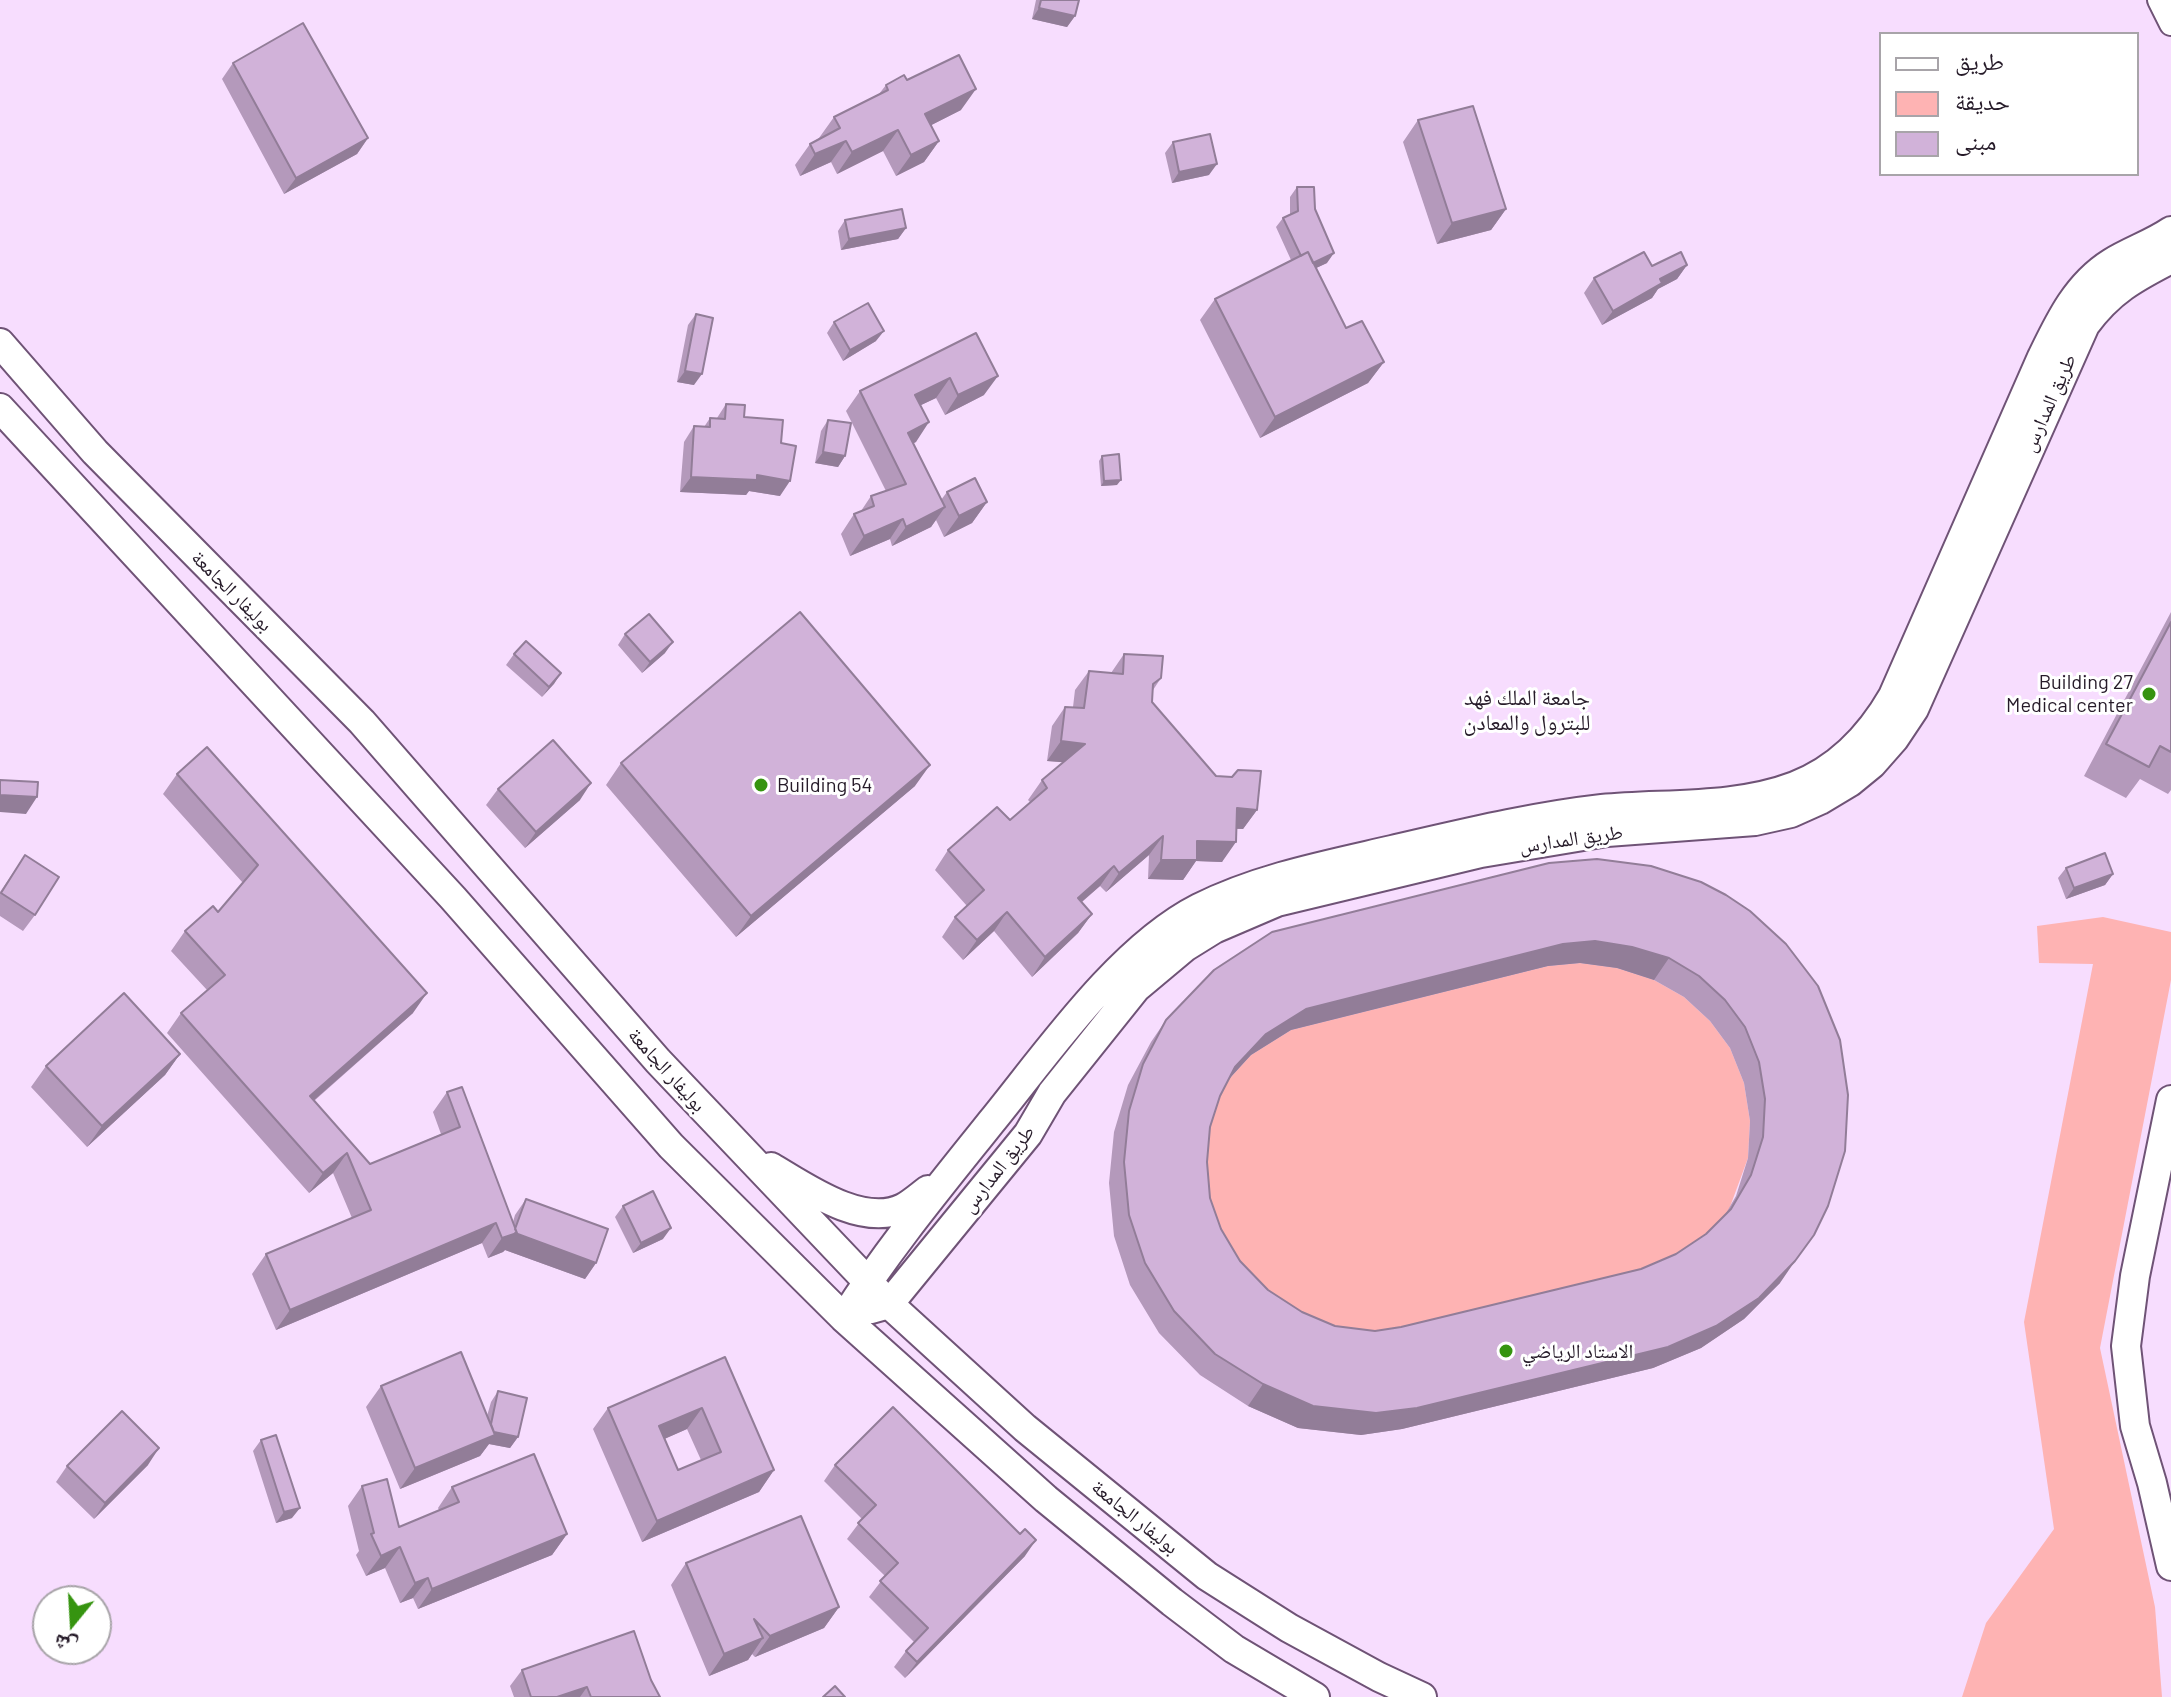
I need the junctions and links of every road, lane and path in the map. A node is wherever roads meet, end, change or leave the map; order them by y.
1 (2159, 0) edge
2 (2171, 24) edge
3 (2171, 216) edge
4 (2171, 231) edge
5 (2125, 255) junction
6 (2171, 259) edge
7 (0, 343) edge
8 (0, 408) edge
9 (2171, 1100) edge
10 (739, 1149) junction
11 (2171, 1168) edge
12 (951, 1173) junction
13 (869, 1279) junction
14 (889, 1304) junction
15 (844, 1318) junction
16 (2171, 1512) edge
17 (2171, 1566) edge
18 (1315, 1697) edge
19 (1422, 1697) edge

1 - 2 street
3 - 5 street
4 - 5 street
5 - 12 street
6 - 14 street, طريق المدارس
7 - 10 street, بوليفار الجامعة
8 - 15 street, بوليفار الجامعة
9 - 17 street
10 - 12 street
10 - 13 street, بوليفار الجامعة
11 - 16 street
12 - 13 street
13 - 14 street, بوليفار الجامعة
13 - 15 street
14 - 15 street
14 - 19 street, بوليفار الجامعة
15 - 18 street, بوليفار الجامعة

